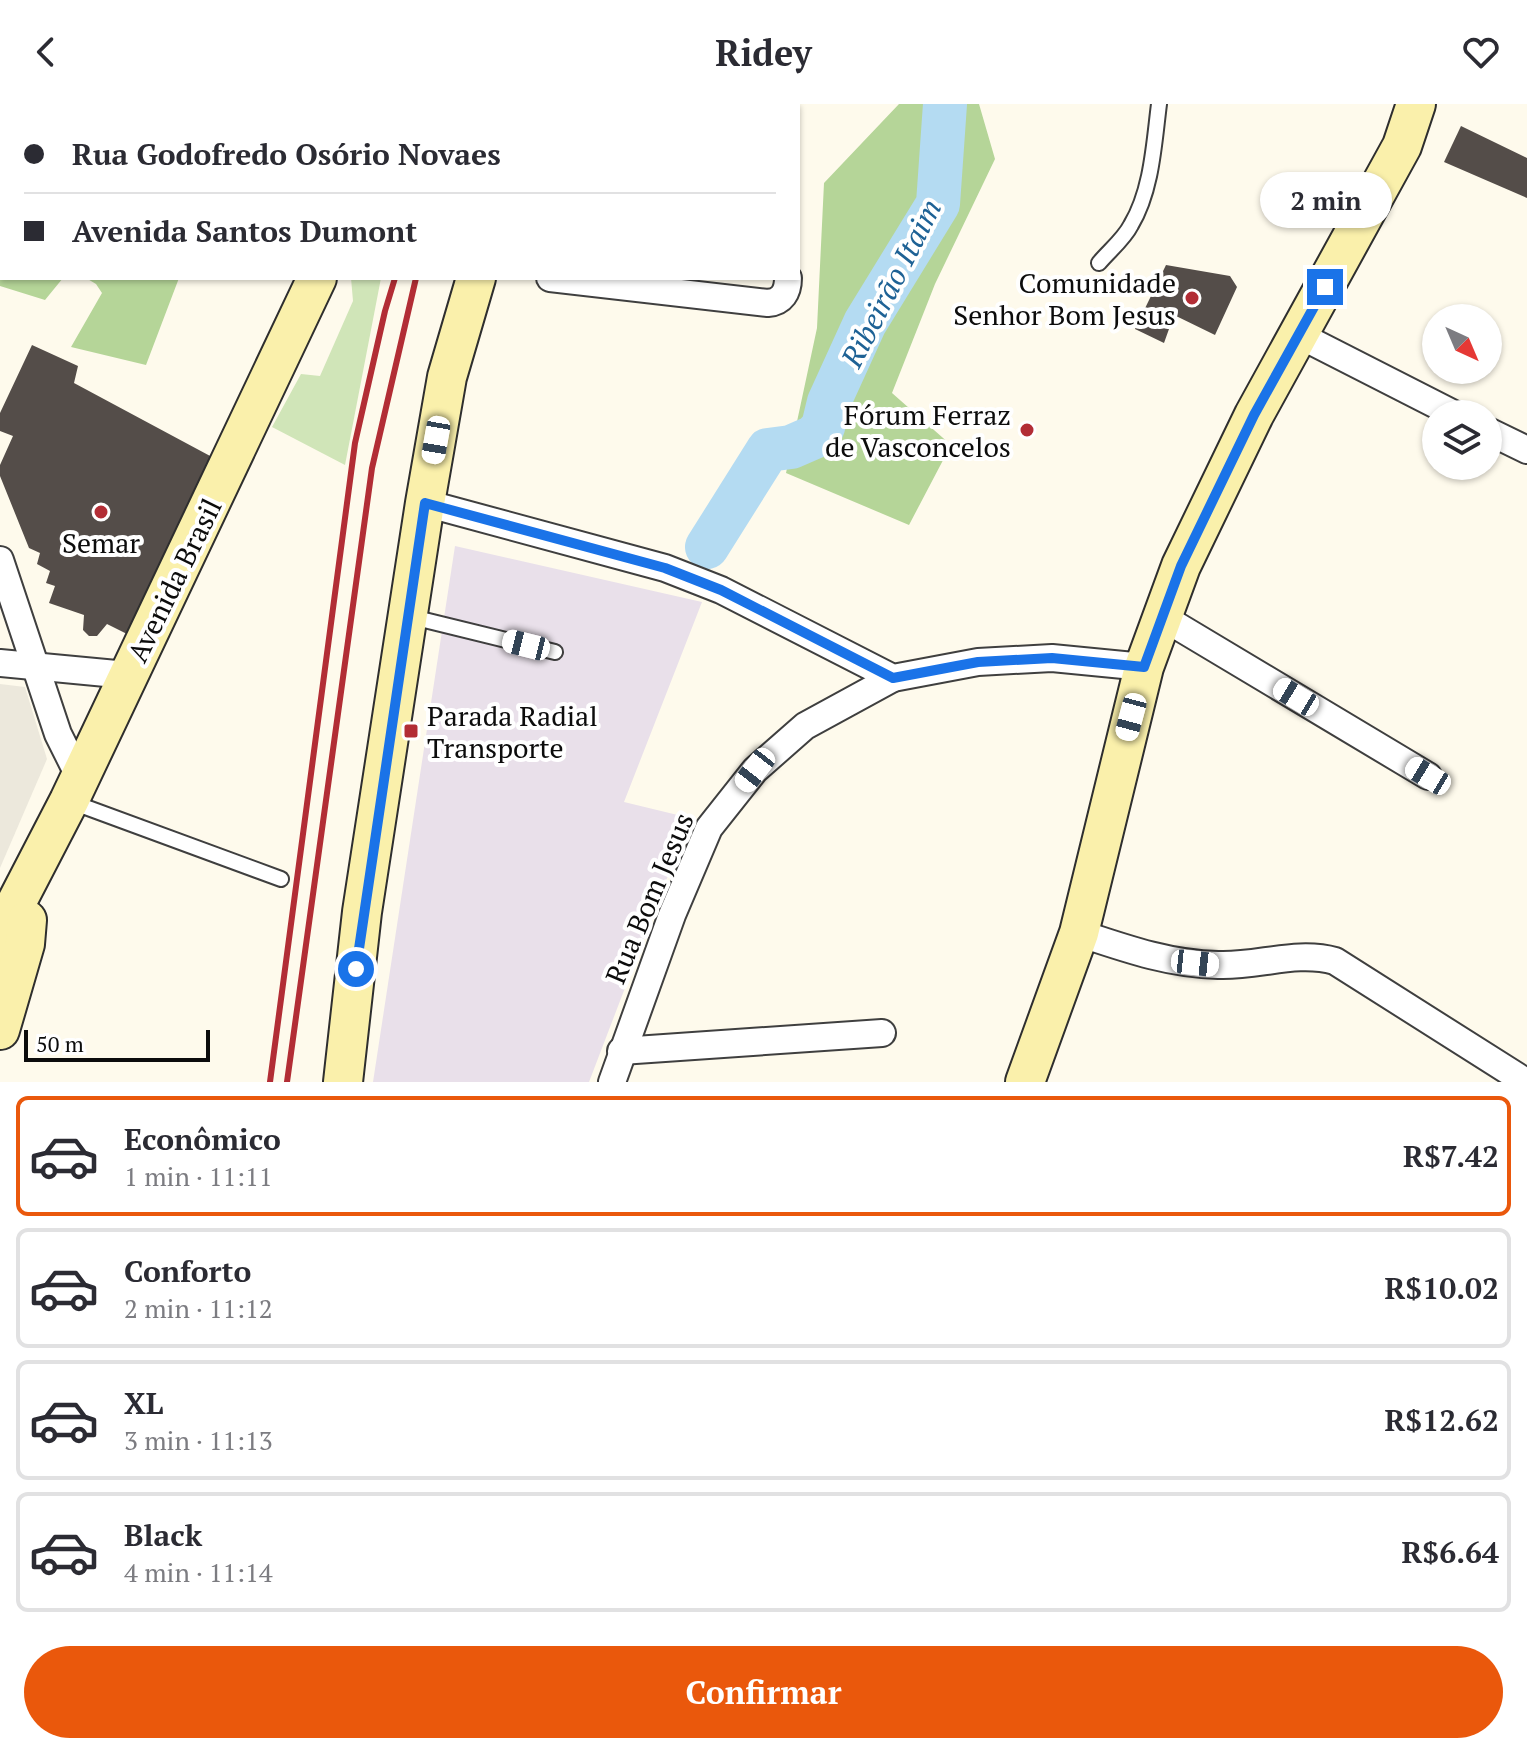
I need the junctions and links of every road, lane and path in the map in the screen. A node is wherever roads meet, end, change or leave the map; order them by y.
1 (1159, 104) edge
2 (1416, 104) edge
3 (1099, 263) dead end
4 (316, 280) edge
5 (475, 280) edge
6 (568, 280) edge
7 (788, 280) edge
8 (1299, 335) junction
9 (1427, 400) edge
10 (1502, 438) edge
11 (1527, 450) edge
12 (425, 503) junction
13 (0, 560) edge
14 (407, 616) junction
15 (1164, 618) junction
16 (555, 652) dead end
17 (0, 663) edge
18 (36, 664) junction
19 (1144, 667) junction
20 (127, 675) junction
21 (893, 678) junction
22 (1428, 776) dead end
23 (74, 789) junction
24 (281, 879) dead end
25 (30, 881) junction
26 (1079, 933) junction
27 (0, 951) edge
28 (0, 1030) edge
29 (882, 1033) dead end
30 (621, 1051) junction
31 (343, 1082) edge
32 (612, 1082) edge
33 (1025, 1082) edge
34 (1526, 1082) edge

1 - 3 lane
2 - 8 main road
4 - 20 main road, Avenida Brasil
5 - 12 main road
6 - 7 street
8 - 9 street
8 - 15 main road
10 - 11 street
12 - 14 main road
12 - 21 street
13 - 18 street
14 - 16 lane
14 - 31 main road
15 - 19 main road
15 - 22 street
17 - 18 street
18 - 20 street
18 - 23 street
19 - 21 street, Rua Bom Jesus
19 - 26 main road
20 - 23 main road, Avenida Brasil
21 - 30 street, Rua Bom Jesus
23 - 24 lane
23 - 25 main road, Avenida Brasil
25 - 27 main road, Avenida Brasil
25 - 28 main road, Avenida Brasil
26 - 33 main road
26 - 34 street
29 - 30 street
30 - 32 street, Rua Bom Jesus

